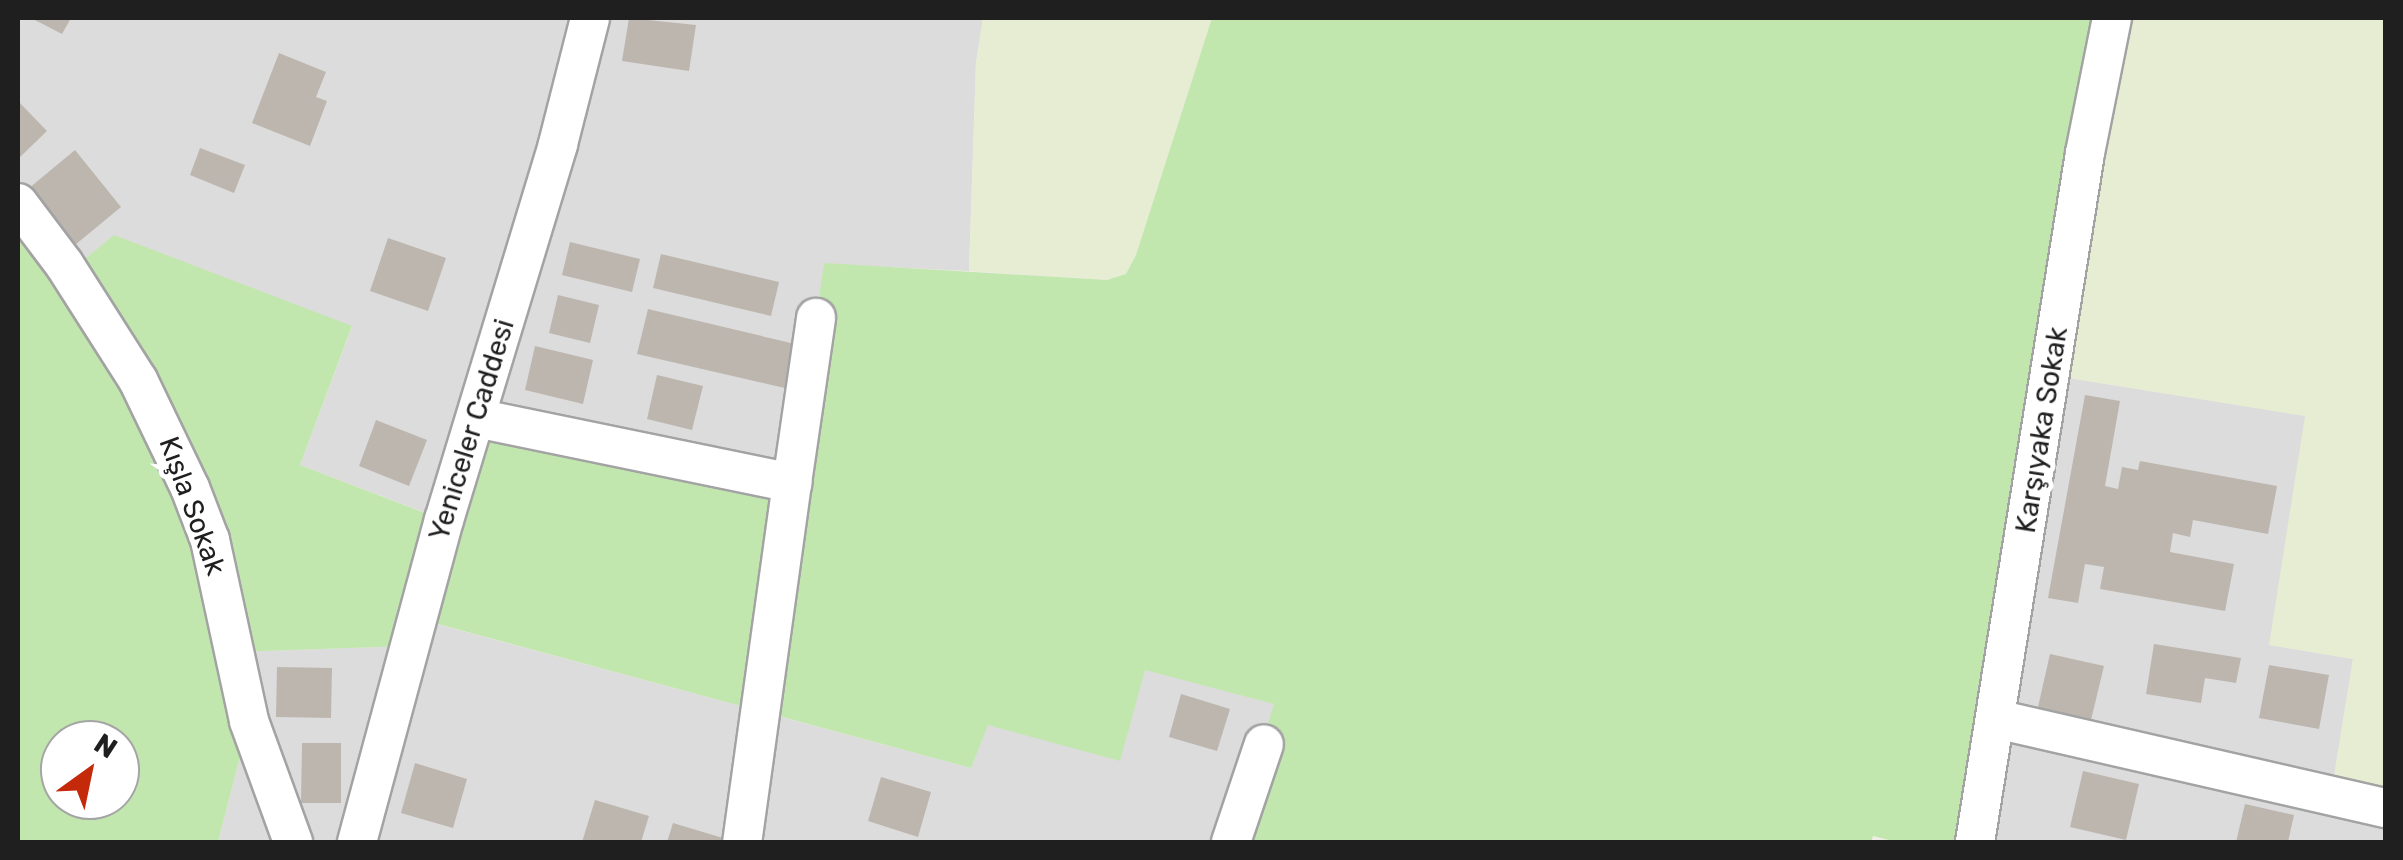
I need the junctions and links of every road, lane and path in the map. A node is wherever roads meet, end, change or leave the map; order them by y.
1 (590, 18) edge
2 (2112, 18) edge
3 (18, 203) edge
4 (816, 318) dead end
5 (476, 418) junction
6 (792, 482) junction
7 (1996, 720) junction
8 (1264, 744) dead end
9 (2386, 808) edge
10 (292, 842) edge
11 (357, 842) edge
12 (742, 842) edge
13 (1232, 842) edge
14 (1975, 842) edge

1 - 5 street, Yeniceler Caddesi
2 - 7 street, Karşıyaka Sokak
3 - 10 street, Kışla Sokak
4 - 6 street
5 - 6 street
5 - 11 street, Yeniceler Caddesi
6 - 12 street
7 - 9 street
7 - 14 street, Karşıyaka Sokak
8 - 13 street

